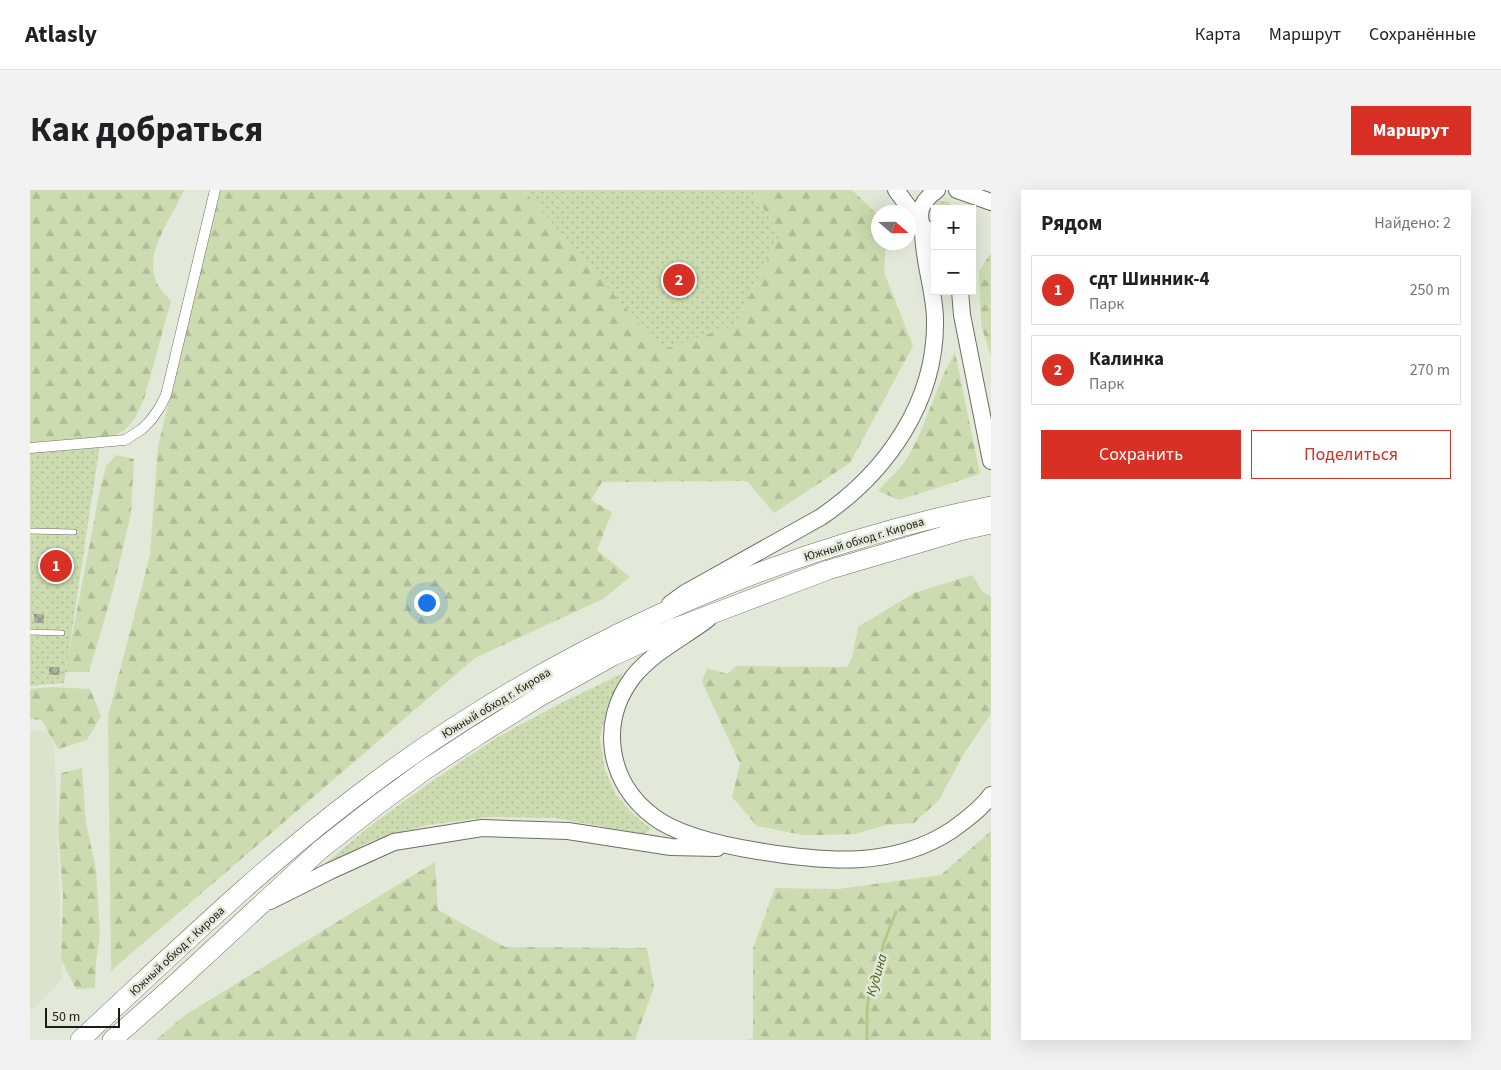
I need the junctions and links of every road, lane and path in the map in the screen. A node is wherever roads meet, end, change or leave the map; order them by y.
1 (216, 190) edge
2 (896, 190) edge
3 (937, 190) edge
4 (957, 190) edge
5 (991, 202) edge
6 (965, 205) edge
7 (926, 229) edge
8 (954, 295) edge
9 (960, 295) edge
10 (962, 315) junction
11 (30, 448) edge
12 (991, 461) edge
13 (991, 506) edge
14 (962, 521) junction
15 (991, 524) edge
16 (30, 531) edge
17 (74, 532) dead end
18 (713, 614) junction
19 (652, 617) junction
20 (30, 632) edge
21 (62, 633) dead end
22 (991, 795) edge
23 (739, 848) junction
24 (258, 907) junction
25 (80, 1040) edge
26 (112, 1040) edge

1 - 11 street
2 - 7 main road
3 - 7 main road
4 - 5 main road
4 - 6 main road
7 - 19 main road
8 - 10 main road
9 - 10 main road
10 - 12 main road
13 - 14 highway, Южный обход г. Кирова
14 - 15 highway, Южный обход г. Кирова
14 - 18 highway, Южный обход г. Кирова
14 - 19 highway, Южный обход г. Кирова
16 - 17 lane
18 - 23 main road
18 - 24 highway, Южный обход г. Кирова
19 - 25 highway, Южный обход г. Кирова
20 - 21 lane
22 - 23 main road
23 - 24 main road
24 - 26 highway, Южный обход г. Кирова

